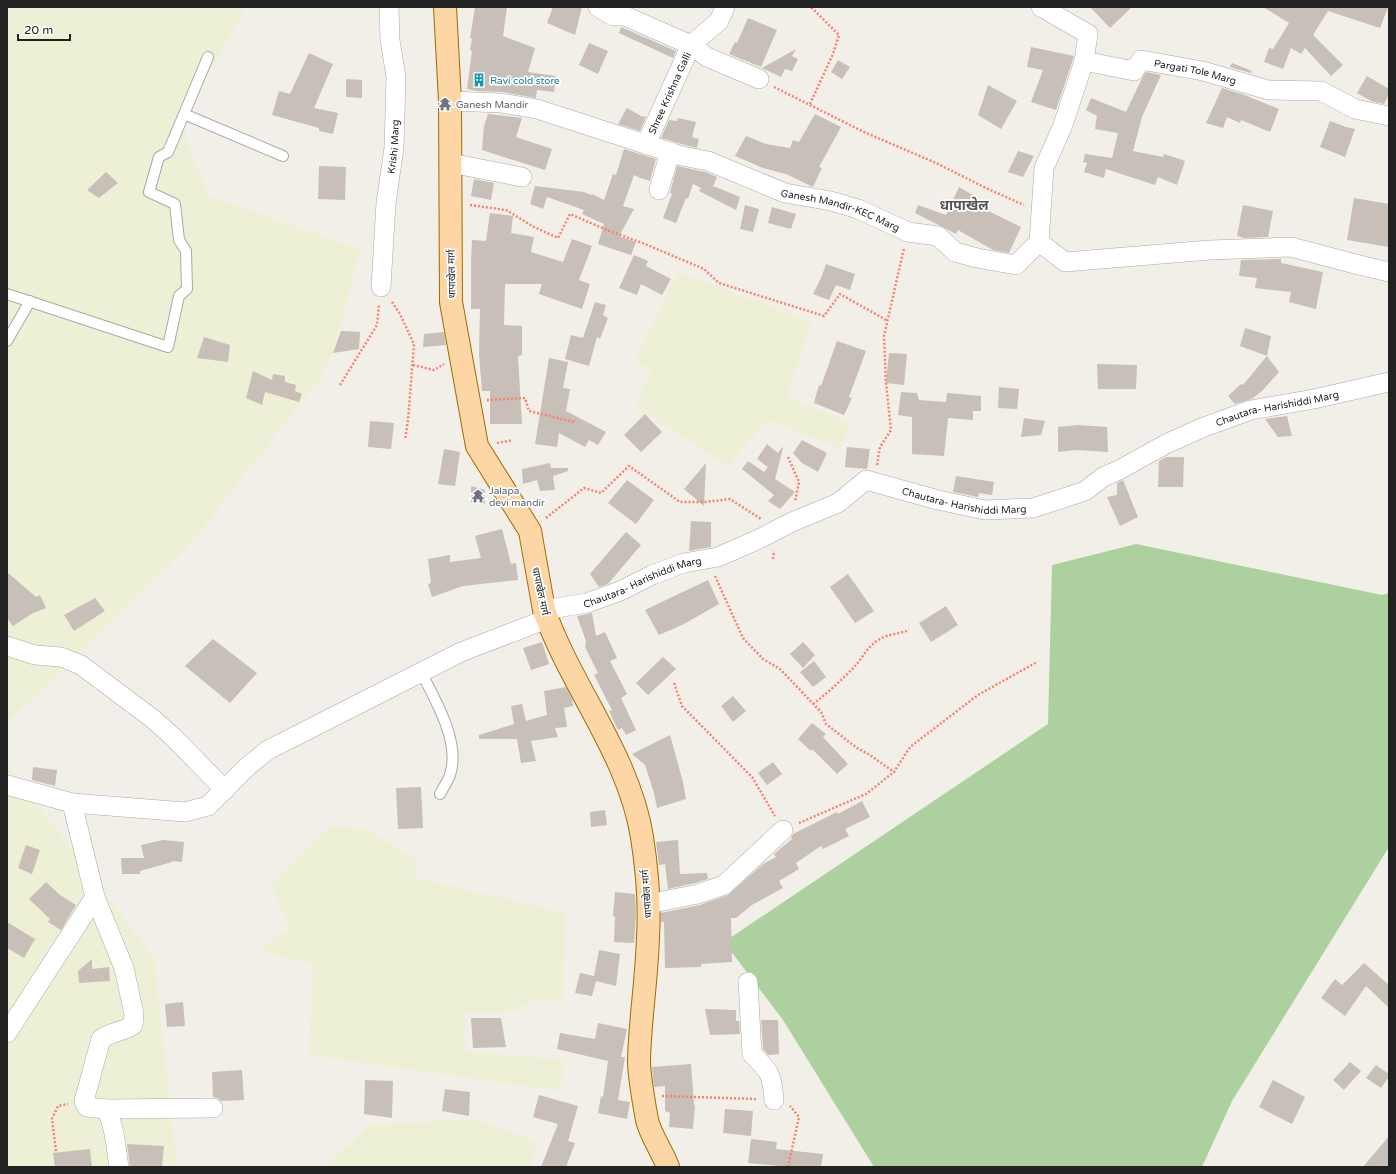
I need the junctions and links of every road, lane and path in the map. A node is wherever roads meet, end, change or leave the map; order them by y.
1 (389, 7) edge
2 (445, 7) edge
3 (598, 7) edge
4 (725, 7) edge
5 (811, 7) edge
6 (1041, 7) edge
7 (691, 45) junction
8 (208, 56) dead end
9 (1084, 61) junction
10 (759, 79) joint
11 (450, 101) junction
12 (810, 104) junction
13 (184, 114) junction
14 (1389, 116) edge
15 (646, 144) junction
16 (670, 152) junction
17 (283, 156) dead end
18 (450, 163) junction
19 (522, 177) dead end
20 (659, 190) dead end
21 (450, 202) junction
22 (1041, 213) junction
23 (908, 232) junction
24 (1039, 242) junction
25 (1389, 272) edge
26 (381, 287) junction
27 (7, 294) edge
28 (30, 301) junction
29 (888, 321) junction
30 (7, 341) edge
31 (460, 353) junction
32 (413, 365) junction
33 (1389, 382) edge
34 (340, 385) dead end
35 (469, 401) junction
36 (574, 422) dead end
37 (405, 440) dead end
38 (788, 457) dead end
39 (866, 480) junction
40 (795, 503) dead end
41 (776, 529) junction
42 (530, 531) junction
43 (708, 559) junction
44 (545, 615) junction
45 (909, 630) dead end
46 (7, 646) edge
47 (1037, 662) dead end
48 (421, 672) junction
49 (674, 683) dead end
50 (813, 704) junction
51 (894, 772) junction
52 (7, 785) edge
53 (225, 790) junction
54 (440, 794) dead end
55 (72, 803) junction
56 (783, 830) junction
57 (95, 897) junction
58 (648, 904) junction
59 (748, 982) dead end
60 (7, 1034) edge
61 (643, 1095) junction
62 (774, 1100) junction
63 (84, 1101) junction
64 (213, 1108) dead end
65 (106, 1109) junction
66 (56, 1151) dead end
67 (119, 1167) edge
68 (668, 1167) edge
69 (788, 1167) edge

1 - 26 street, Krishi Marg
2 - 11 main road, धापाखेल मार्ग
3 - 7 street
4 - 7 street, Shree Krishna Galli
5 - 12 path
6 - 9 street
7 - 10 street
7 - 15 street, Shree Krishna Galli
8 - 13 lane
9 - 14 street, Pargati Tole Marg
9 - 22 street
10 - 12 path
11 - 15 street, Ganesh Mandir-KEC Marg
11 - 18 main road, धापाखेल मार्ग
12 - 22 path
13 - 17 lane
13 - 28 lane
15 - 16 street, Ganesh Mandir-KEC Marg
16 - 20 street
16 - 23 street, Ganesh Mandir-KEC Marg
18 - 19 street
18 - 21 main road, धापाखेल मार्ग
21 - 29 path
21 - 31 main road, धापाखेल मार्ग
22 - 24 street
23 - 24 street, Ganesh Mandir-KEC Marg
23 - 29 path
24 - 25 street
26 - 32 path
26 - 34 path
27 - 28 lane
28 - 30 lane
29 - 39 path
31 - 32 path
31 - 35 main road, धापाखेल मार्ग
32 - 37 path
33 - 39 street, Chautara- Harishiddi Marg
35 - 36 path
35 - 42 main road, धापाखेल मार्ग
38 - 40 path
39 - 41 street, Chautara- Harishiddi Marg
41 - 42 path
41 - 43 street, Chautara- Harishiddi Marg
42 - 44 main road, धापाखेल मार्ग
43 - 44 street, Chautara- Harishiddi Marg
43 - 50 path
44 - 48 street, Chautara- Harishiddi Marg
44 - 58 main road, धापाखेल मार्ग
45 - 50 path
46 - 53 street
47 - 51 path
48 - 53 street, Chautara- Harishiddi Marg
48 - 54 lane
49 - 56 path
50 - 51 path
51 - 56 path
52 - 55 street, Chautara- Harishiddi Marg
53 - 55 street, Chautara- Harishiddi Marg
55 - 57 street
56 - 58 street
57 - 60 street
57 - 63 street
58 - 61 main road, धापाखेल मार्ग
59 - 62 street
61 - 62 path
61 - 68 main road, धापाखेल मार्ग
62 - 69 path
63 - 65 street
63 - 66 path
64 - 65 street
65 - 67 street

